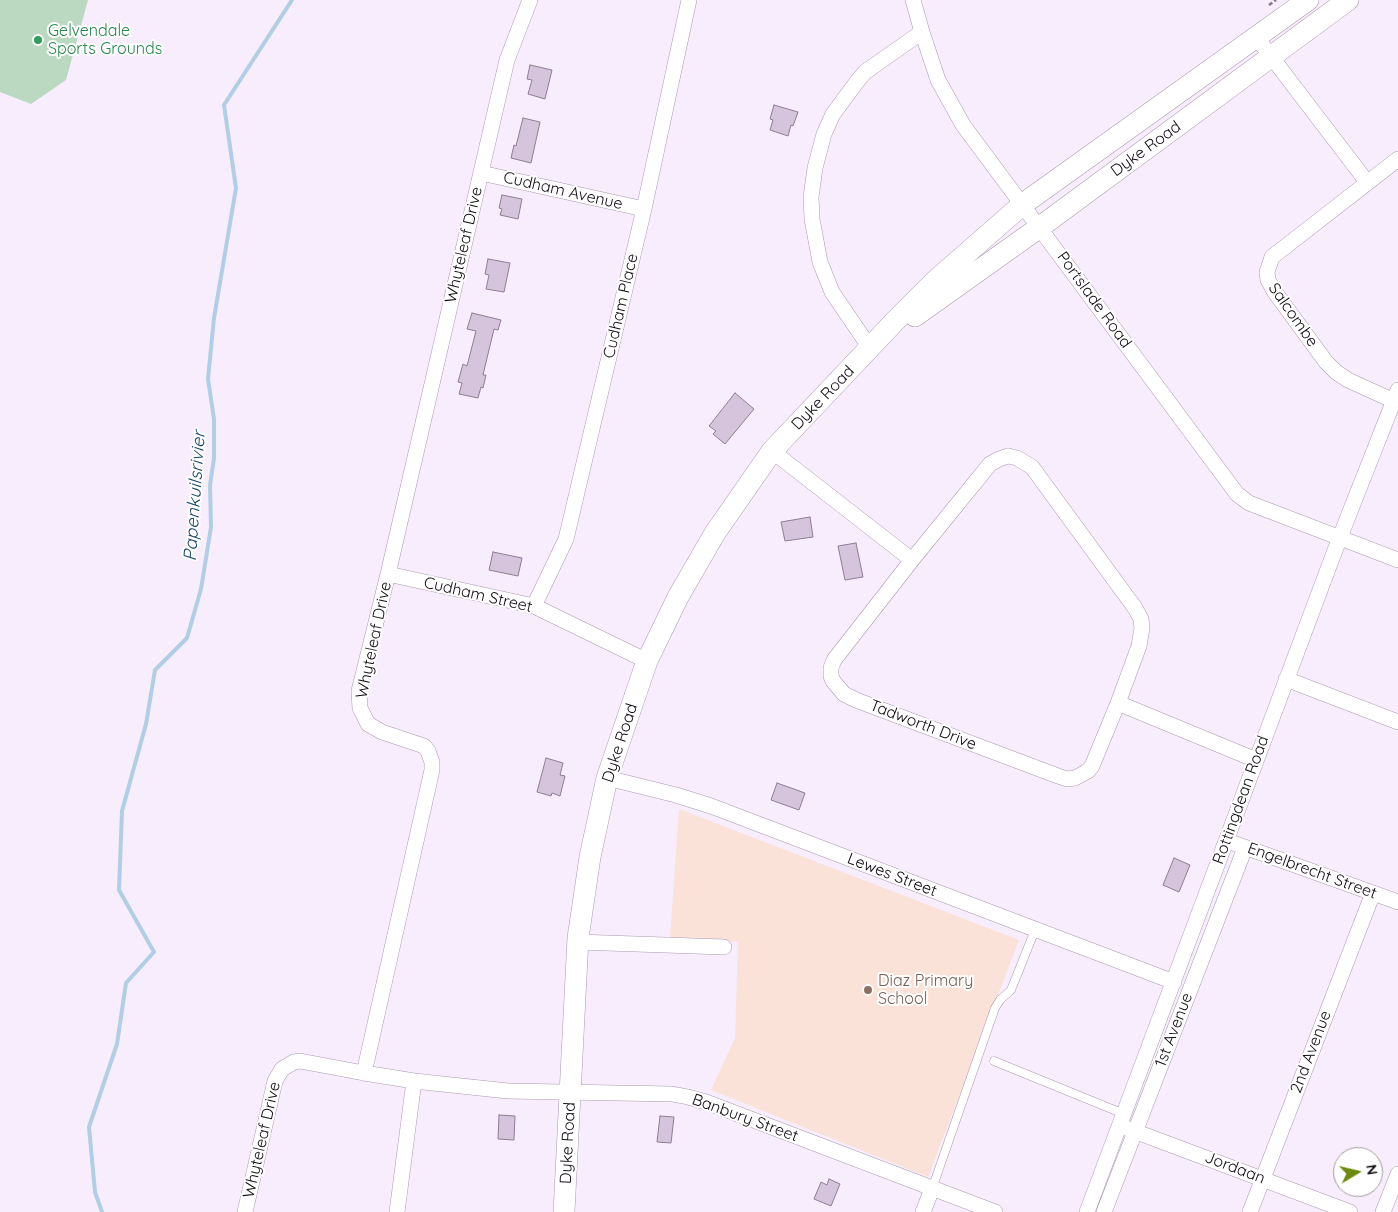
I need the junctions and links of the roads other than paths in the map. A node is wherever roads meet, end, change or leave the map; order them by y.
1 (530, 0) edge
2 (689, 0) edge
3 (914, 0) edge
4 (1308, 0) edge
5 (1348, 0) edge
6 (922, 32) junction
7 (1257, 38) junction
8 (1271, 57) junction
9 (1398, 158) edge
10 (481, 173) junction
11 (1367, 182) junction
12 (1023, 204) junction
13 (644, 209) junction
14 (1040, 227) junction
15 (870, 348) junction
16 (1396, 396) edge
17 (772, 451) junction
18 (1340, 537) junction
19 (912, 560) junction
20 (1398, 560) edge
21 (388, 574) junction
22 (534, 606) junction
23 (647, 661) junction
24 (1286, 679) junction
25 (1118, 703) junction
26 (1398, 722) edge
27 (1256, 760) junction
28 (607, 778) junction
29 (1226, 839) junction
30 (1245, 848) junction
31 (1372, 893) junction
32 (1398, 902) edge
33 (1035, 930) junction
34 (577, 942) junction
35 (724, 947) dead end
36 (1174, 982) junction
37 (994, 1061) dead end
38 (364, 1073) junction
39 (414, 1081) junction
40 (571, 1091) junction
41 (1126, 1123) junction
42 (1398, 1174) edge
43 (1263, 1179) junction
44 (932, 1189) junction
45 (245, 1212) edge
46 (396, 1212) edge
47 (564, 1212) edge
48 (924, 1212) edge
49 (995, 1212) edge
50 (1087, 1212) edge
51 (1104, 1212) edge
52 (1250, 1212) edge
53 (1350, 1212) edge
54 (1383, 1212) edge

1 - 10 street, Whyteleaf Drive
2 - 13 street, Cudham Place
3 - 6 street, Portslade Road
4 - 7 street, Dyke Road
5 - 8 street, Dyke Road
6 - 12 street, Portslade Road
6 - 15 street
7 - 8 street
7 - 12 street, Dyke Road
8 - 11 street
8 - 14 street, Dyke Road
9 - 11 street, Salcombe
10 - 13 street, Cudham Avenue
10 - 21 street, Whyteleaf Drive
11 - 16 street, Salcombe
12 - 14 street, Portslade Road
12 - 15 street, Dyke Road
13 - 22 street, Cudham Place
14 - 15 street, Dyke Road
14 - 18 street, Portslade Road
15 - 17 street, Dyke Road
16 - 18 street, Rottingdean Road
17 - 19 street
17 - 23 street, Dyke Road
18 - 20 street, Portslade Road
18 - 24 street, Rottingdean Road
19 - 25 street, Tadworth Drive
19 - 25 street, Tadworth Drive
21 - 22 street, Cudham Street
21 - 38 street, Whyteleaf Drive
22 - 23 street, Cudham Street
23 - 28 street, Dyke Road
24 - 26 street
24 - 27 street, Rottingdean Road
25 - 27 street
27 - 29 street, Rottingdean Road
28 - 33 street, Lewes Street
28 - 34 street, Dyke Road
29 - 30 street, Engelbrecht Street
29 - 36 street, Rottingdean Road
30 - 31 street, Engelbrecht Street
30 - 41 street, 1st Avenue
31 - 32 street, Engelbrecht Street
31 - 43 street, 2nd Avenue
33 - 36 street, Lewes Street
33 - 44 lane
34 - 35 street
34 - 40 street, Dyke Road
36 - 41 street, Rottingdean Road
37 - 41 lane
38 - 39 street, Banbury Street
38 - 45 street, Whyteleaf Drive
39 - 40 street, Banbury Street
39 - 46 street
40 - 44 street, Banbury Street
40 - 47 street, Dyke Road
41 - 43 street, Jordaan
41 - 50 street, Rottingdean Road
41 - 51 street, 1st Avenue
42 - 54 street
43 - 52 street, 2nd Avenue
43 - 53 street, Jordaan
44 - 48 street
44 - 49 street, Banbury Street

